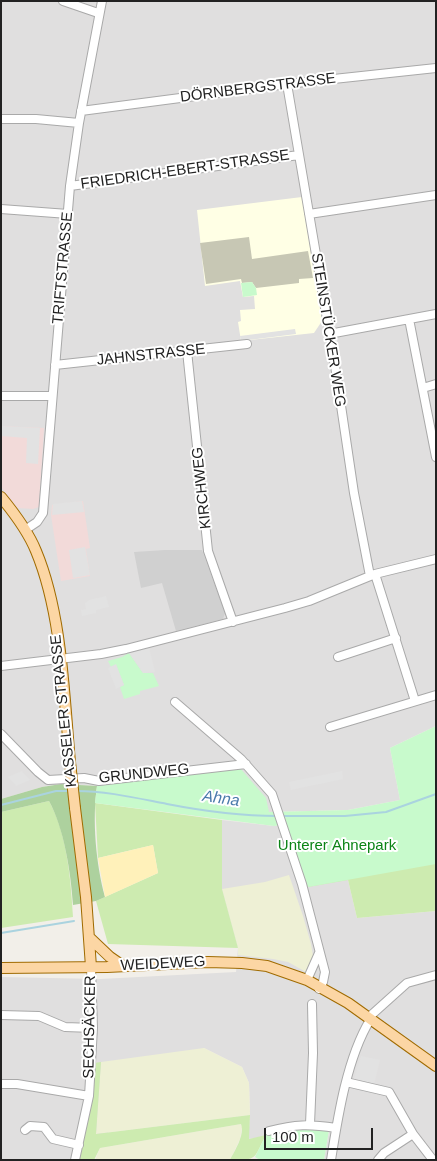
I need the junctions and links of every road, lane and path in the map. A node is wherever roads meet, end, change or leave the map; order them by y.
1 (63, 1) edge
2 (102, 1) edge
3 (98, 13) junction
4 (436, 68) edge
5 (287, 84) junction
6 (81, 110) junction
7 (1, 119) edge
8 (79, 124) junction
9 (300, 155) junction
10 (70, 186) junction
11 (436, 195) edge
12 (1, 209) edge
13 (68, 214) junction
14 (309, 214) junction
15 (436, 314) edge
16 (409, 319) junction
17 (329, 334) junction
18 (247, 344) dead end
19 (187, 351) junction
20 (55, 365) junction
21 (436, 384) edge
22 (423, 388) junction
23 (1, 396) edge
24 (52, 396) junction
25 (436, 458) edge
26 (1, 497) edge
27 (25, 530) junction
28 (436, 559) edge
29 (372, 575) junction
30 (233, 622) junction
31 (396, 638) junction
32 (338, 657) dead end
33 (60, 658) junction
34 (1, 666) edge
35 (436, 695) edge
36 (414, 701) junction
37 (176, 702) dead end
38 (330, 727) dead end
39 (1, 734) edge
40 (246, 764) junction
41 (90, 938) junction
42 (319, 953) junction
43 (123, 966) junction
44 (91, 967) junction
45 (1, 968) edge
46 (436, 975) edge
47 (307, 980) junction
48 (319, 988) junction
49 (312, 1004) dead end
50 (1, 1015) edge
51 (369, 1019) junction
52 (93, 1028) junction
53 (436, 1066) edge
54 (346, 1082) junction
55 (1, 1084) edge
56 (89, 1096) junction
57 (310, 1124) junction
58 (336, 1128) junction
59 (25, 1130) dead end
60 (269, 1131) dead end
61 (413, 1134) junction
62 (79, 1145) junction
63 (75, 1160) edge
64 (330, 1160) edge
65 (378, 1160) edge
66 (434, 1160) edge

1 - 3 street
2 - 3 street, TRIFTSTRASSE
3 - 6 street, TRIFTSTRASSE
4 - 5 street, DÖRNBERGSTRASSE
5 - 6 street, DÖRNBERGSTRASSE
5 - 9 street, STEINSTÜCKER WEG
6 - 8 street, TRIFTSTRASSE
7 - 8 street
8 - 10 street, TRIFTSTRASSE
9 - 10 street, FRIEDRICH-EBERT-STRASSE
9 - 14 street, STEINSTÜCKER WEG
10 - 13 street, TRIFTSTRASSE
11 - 14 street
12 - 13 street
13 - 20 street, TRIFTSTRASSE
14 - 17 street, STEINSTÜCKER WEG
15 - 16 street
16 - 17 street
16 - 22 street
17 - 29 street, STEINSTÜCKER WEG
18 - 19 street, JAHNSTRASSE
19 - 20 street, JAHNSTRASSE
19 - 30 street, KIRCHWEG
20 - 24 street, TRIFTSTRASSE
21 - 22 street
22 - 25 street
23 - 24 street
24 - 27 street, TRIFTSTRASSE
26 - 27 main road, KASSELER STRASSE
27 - 33 main road, KASSELER STRASSE
28 - 29 street
29 - 30 street
29 - 31 street, STEINSTÜCKER WEG
30 - 33 street
31 - 32 street
31 - 36 street, STEINSTÜCKER WEG
33 - 34 street
33 - 41 main road, KASSELER STRASSE, bridge
35 - 36 street
36 - 38 street
37 - 40 street
39 - 40 street, GRUNDWEG
40 - 42 street
41 - 43 main road
41 - 44 main road, KASSELER STRASSE
42 - 47 street
42 - 48 street
43 - 44 main road, WEIDEWEG
43 - 47 main road, WEIDEWEG
44 - 45 main road, WEIDEWEG
44 - 52 street, SECHSÄCKER
46 - 51 street
47 - 48 main road, WEIDEWEG
48 - 51 main road, WEIDEWEG
49 - 57 street
50 - 52 street
51 - 53 main road, WEIDEWEG
51 - 54 street
52 - 56 street, SECHSÄCKER
54 - 58 street
54 - 61 street
55 - 56 street
56 - 62 street, SECHSÄCKER
57 - 58 street
57 - 60 street
58 - 64 street
59 - 62 street
61 - 65 street
61 - 66 street
62 - 63 street, SECHSÄCKER

